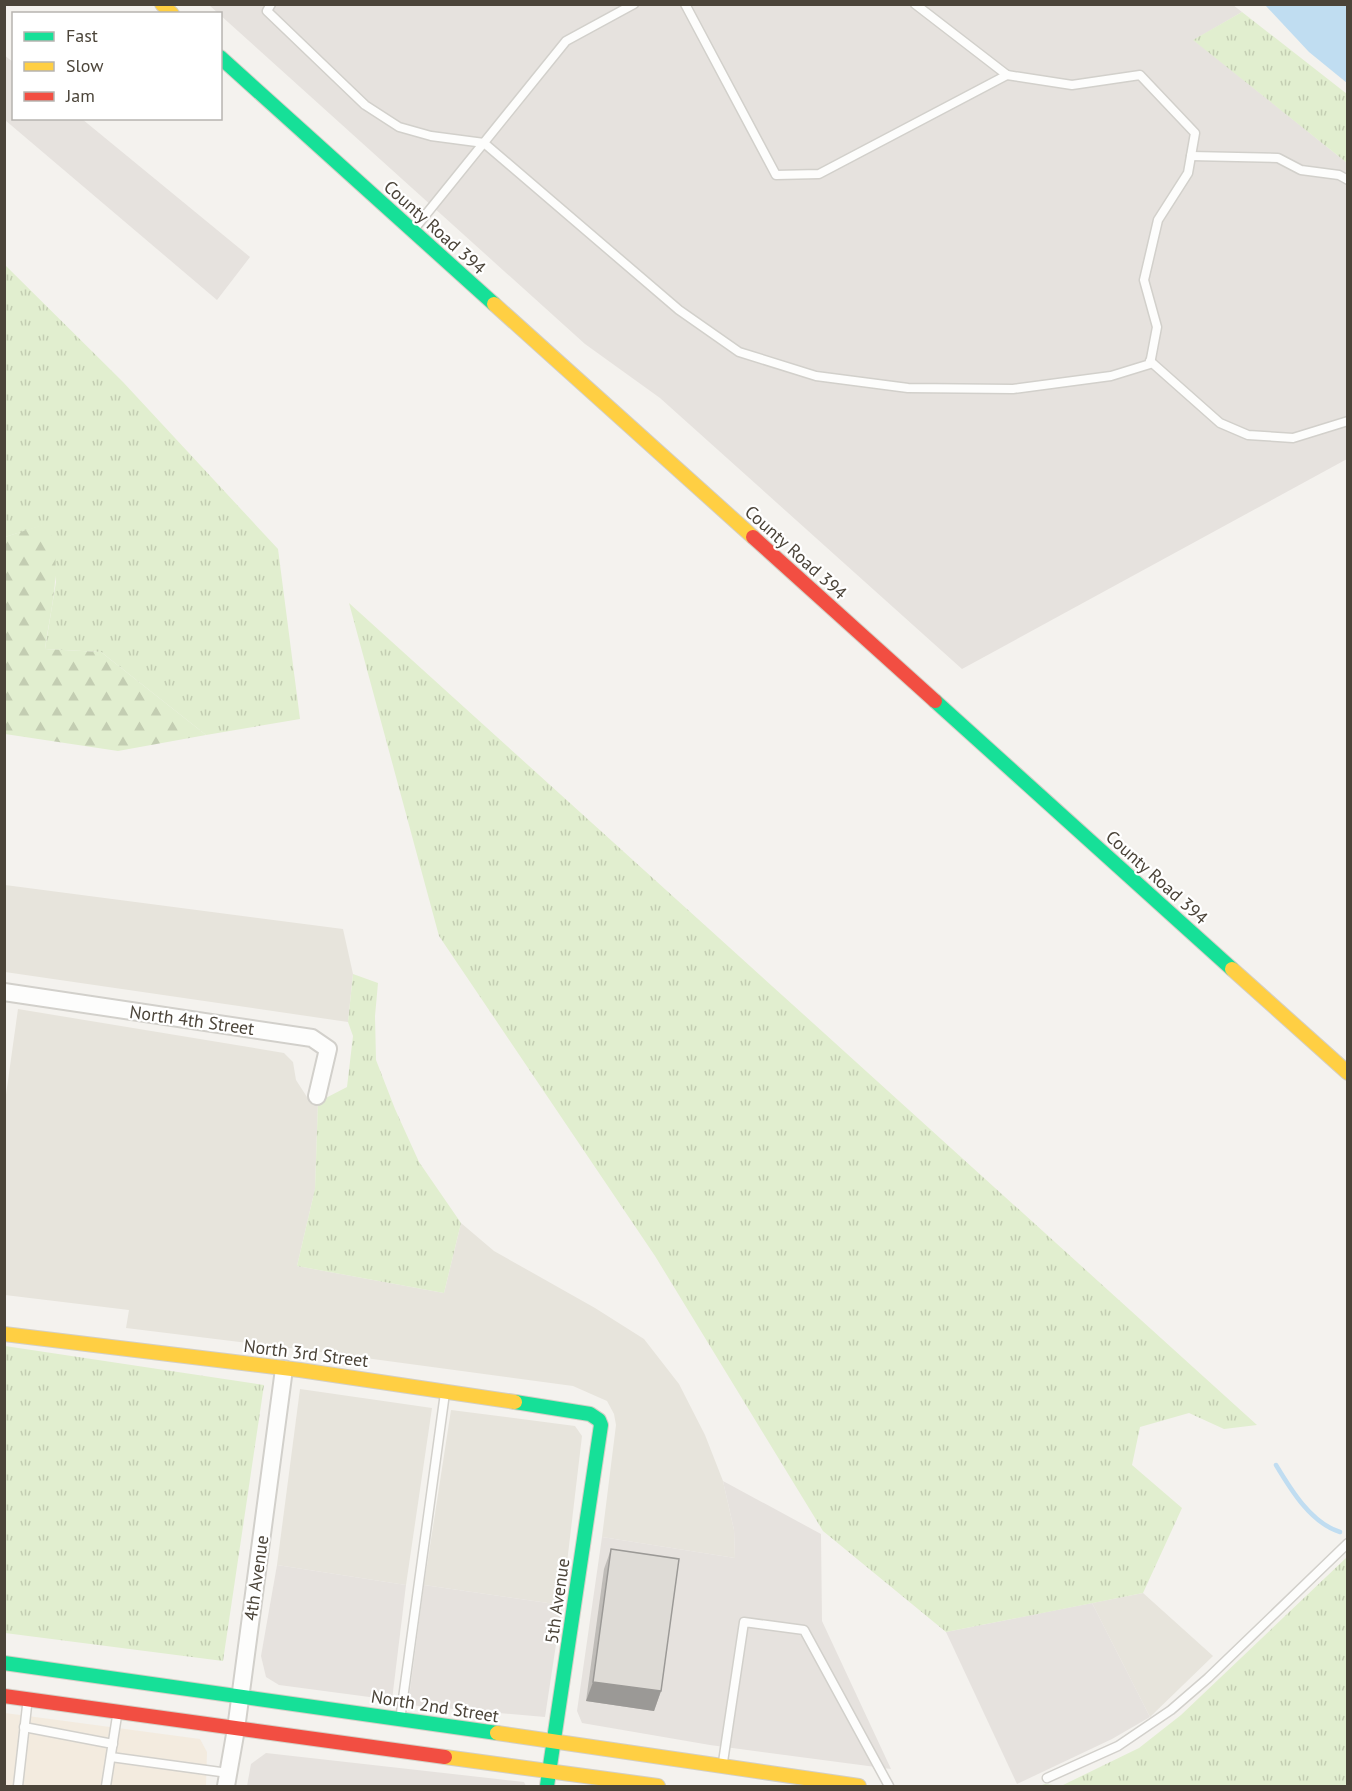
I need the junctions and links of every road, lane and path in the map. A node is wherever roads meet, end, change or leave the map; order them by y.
1 (272, 4) edge
2 (634, 4) edge
3 (685, 4) edge
4 (915, 4) edge
5 (222, 59) edge
6 (1007, 75) junction
7 (484, 143) junction
8 (1191, 156) junction
9 (1347, 180) edge
10 (413, 231) junction
11 (1150, 361) junction
12 (1347, 421) edge
13 (4, 992) edge
14 (1347, 1073) edge
15 (317, 1096) dead end
16 (4, 1334) edge
17 (284, 1369) junction
18 (445, 1390) junction
19 (599, 1420) joint
20 (1347, 1543) edge
21 (4, 1663) edge
22 (239, 1695) junction
23 (4, 1696) edge
24 (28, 1699) junction
25 (117, 1712) junction
26 (400, 1719) junction
27 (24, 1727) junction
28 (236, 1729) junction
29 (555, 1743) junction
30 (112, 1744) junction
31 (111, 1757) junction
32 (722, 1767) junction
33 (548, 1771) junction
34 (1047, 1778) dead end
35 (227, 1780) edge
36 (18, 1786) edge
37 (106, 1786) edge
38 (547, 1786) edge
39 (658, 1786) edge
40 (859, 1786) edge
41 (889, 1786) edge

1 - 7 lane
2 - 7 lane
3 - 6 lane
4 - 6 lane
5 - 10 main road, County Road 394
6 - 8 lane
7 - 10 lane
7 - 11 lane
8 - 9 lane
8 - 11 lane
10 - 14 main road, County Road 394
11 - 12 lane
13 - 15 street, North 4th Street
16 - 17 main road, North 3rd Street
17 - 18 main road, North 3rd Street
17 - 22 street, 4th Avenue
18 - 19 main road, North 3rd Street
18 - 26 lane
19 - 29 main road, 5th Avenue
20 - 34 lane
21 - 22 main road, North 2nd Street
22 - 26 main road, North 2nd Street
22 - 28 street, 4th Avenue
23 - 24 main road
24 - 25 main road
24 - 27 lane
25 - 28 main road
25 - 30 lane
26 - 29 main road, North 2nd Street
27 - 30 lane
27 - 36 lane
28 - 33 main road
28 - 35 street, 4th Avenue
29 - 32 main road, North 2nd Street
29 - 33 main road, 5th Avenue
30 - 31 lane
31 - 35 lane
31 - 37 lane
32 - 40 main road, North 2nd Street
32 - 41 lane
33 - 38 main road, 5th Avenue
33 - 39 main road

